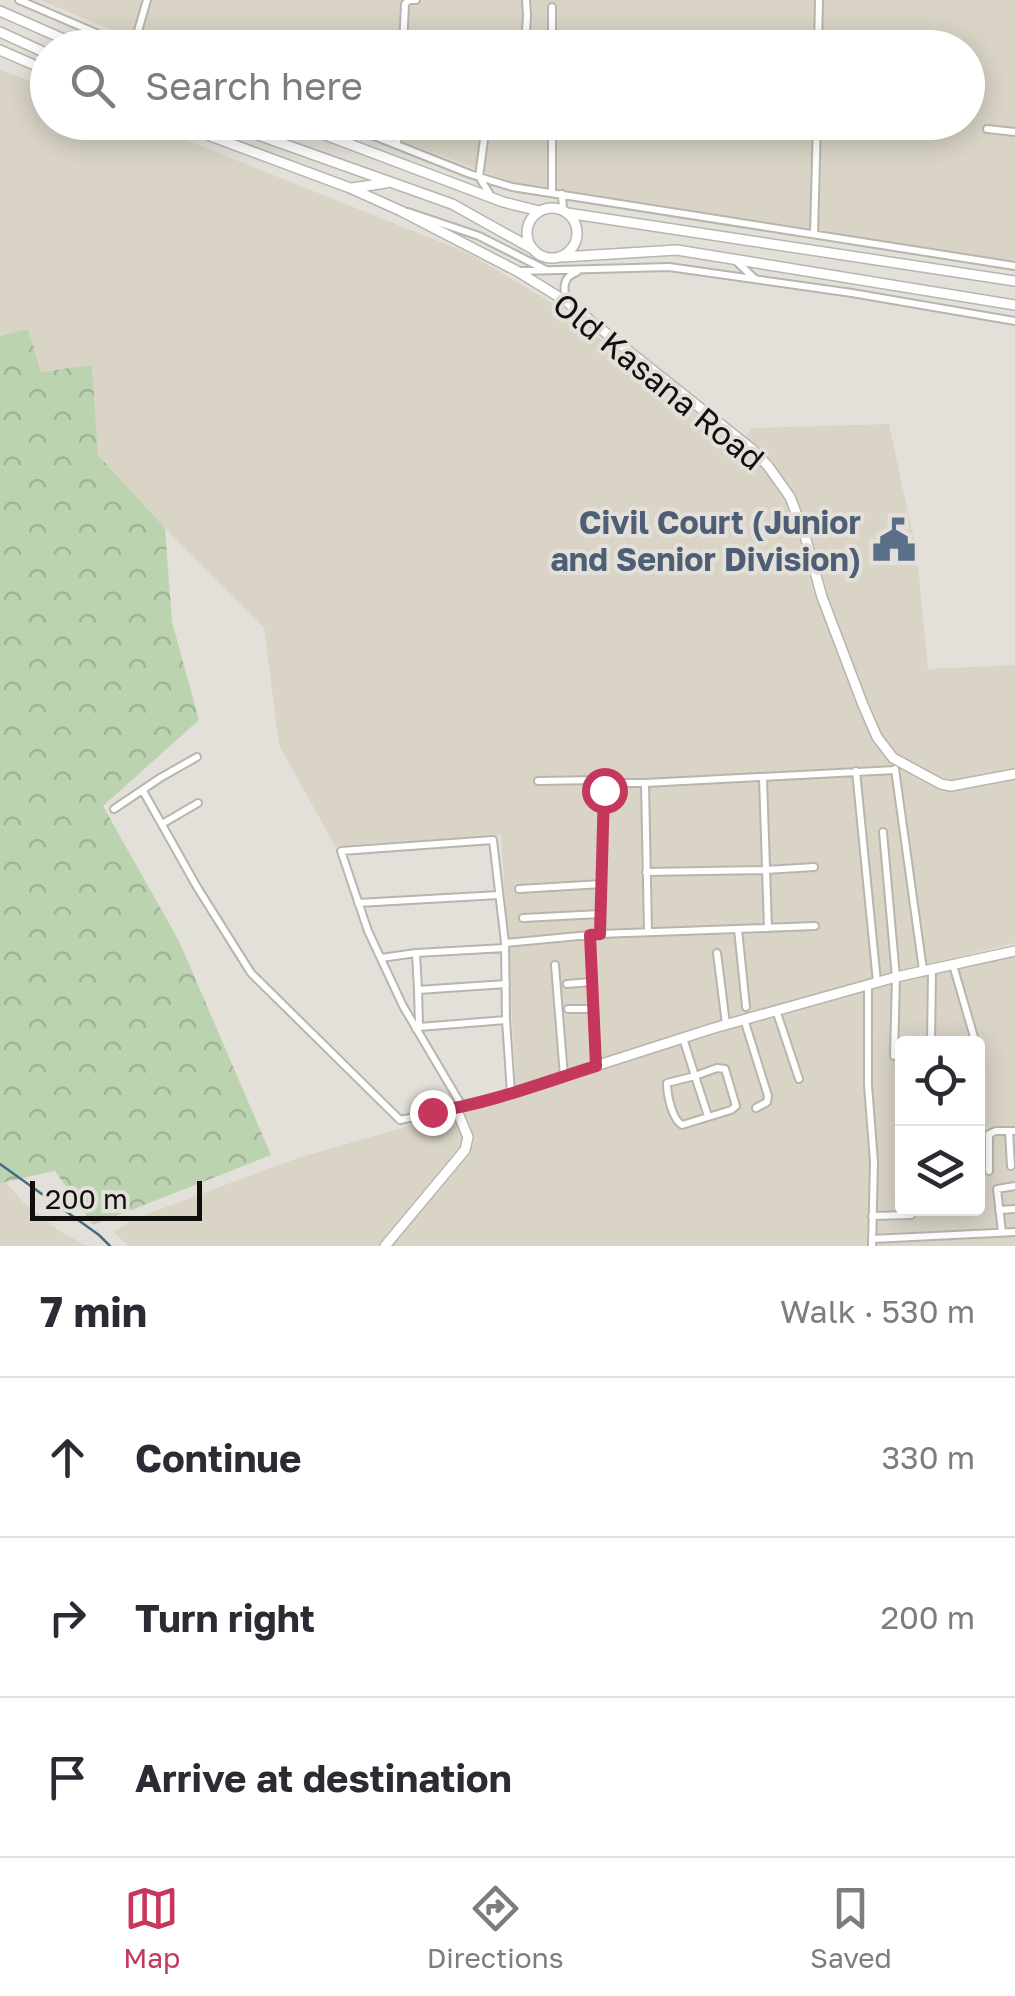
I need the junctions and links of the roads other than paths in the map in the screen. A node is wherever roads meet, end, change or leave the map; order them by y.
1 (19, 0) edge
2 (148, 0) edge
3 (416, 0) edge
4 (526, 0) edge
5 (819, 0) edge
6 (552, 7) dead end
7 (0, 11) edge
8 (43, 30) edge
9 (90, 30) edge
10 (138, 30) edge
11 (404, 30) edge
12 (526, 30) edge
13 (552, 30) edge
14 (818, 30) edge
15 (0, 32) edge
16 (30, 46) edge
17 (0, 50) edge
18 (30, 63) edge
19 (987, 129) dead end
20 (1015, 132) edge
21 (221, 140) edge
22 (273, 140) edge
23 (339, 140) edge
24 (386, 140) edge
25 (397, 140) edge
26 (484, 140) edge
27 (553, 140) edge
28 (816, 140) edge
29 (397, 144) junction
30 (479, 177) junction
31 (392, 182) junction
32 (350, 188) junction
33 (554, 193) junction
34 (492, 197) junction
35 (402, 211) junction
36 (541, 211) junction
37 (565, 212) junction
38 (814, 234) junction
39 (531, 248) junction
40 (562, 257) junction
41 (736, 260) junction
42 (1015, 266) edge
43 (588, 269) junction
44 (545, 270) junction
45 (522, 274) junction
46 (756, 280) junction
47 (1015, 280) edge
48 (567, 302) junction
49 (1015, 305) edge
50 (1015, 321) edge
51 (196, 757) dead end
52 (893, 758) junction
53 (896, 770) junction
54 (856, 771) junction
55 (1015, 774) edge
56 (763, 778) junction
57 (538, 781) dead end
58 (644, 782) junction
59 (607, 783) junction
60 (143, 791) junction
61 (198, 803) dead end
62 (114, 810) dead end
63 (162, 824) junction
64 (883, 832) dead end
65 (814, 867) dead end
66 (766, 870) junction
67 (646, 872) junction
68 (602, 884) junction
69 (519, 889) dead end
70 (499, 895) junction
71 (358, 902) junction
72 (600, 914) junction
73 (523, 918) dead end
74 (815, 926) dead end
75 (768, 928) junction
76 (738, 929) junction
77 (648, 932) junction
78 (600, 934) junction
79 (590, 935) junction
80 (505, 946) junction
81 (1015, 951) edge
82 (416, 953) junction
83 (717, 953) dead end
84 (380, 958) junction
85 (953, 964) junction
86 (556, 965) dead end
87 (928, 969) junction
88 (896, 977) junction
89 (591, 982) junction
90 (872, 983) junction
91 (506, 984) junction
92 (567, 984) dead end
93 (418, 990) junction
94 (746, 1007) dead end
95 (568, 1009) dead end
96 (592, 1009) junction
97 (776, 1010) junction
98 (506, 1020) junction
99 (744, 1020) junction
100 (726, 1024) junction
101 (418, 1028) junction
102 (931, 1036) edge
103 (974, 1036) edge
104 (683, 1038) junction
105 (894, 1056) dead end
106 (596, 1066) junction
107 (564, 1076) junction
108 (695, 1076) junction
109 (799, 1079) dead end
110 (511, 1093) junction
111 (460, 1107) junction
112 (756, 1108) dead end
113 (708, 1116) junction
114 (1012, 1131) edge
115 (1011, 1166) dead end
116 (989, 1171) dead end
117 (1015, 1186) edge
118 (1015, 1209) edge
119 (999, 1210) junction
120 (895, 1215) edge
121 (872, 1216) junction
122 (1002, 1232) junction
123 (1015, 1232) edge
124 (872, 1242) edge
125 (385, 1246) edge

1 - 9 street
2 - 10 street
3 - 11 street
4 - 12 street
5 - 14 street
6 - 13 street
7 - 8 street
15 - 16 street
17 - 18 street
19 - 20 street
21 - 32 street, Old Kasana Road
22 - 31 street
23 - 34 street
24 - 29 street
25 - 29 street
26 - 30 street
27 - 33 street
28 - 38 street
29 - 30 street
30 - 33 street
30 - 34 street
31 - 32 street
31 - 39 street
32 - 35 street, Old Kasana Road
33 - 36 street
33 - 37 street
33 - 38 street
34 - 36 street
35 - 44 street
35 - 45 street, Old Kasana Road
36 - 37 street
36 - 39 street
37 - 40 street
37 - 47 street
38 - 42 street
39 - 40 street
40 - 41 street
41 - 46 street
41 - 49 street
43 - 44 street
43 - 46 street
43 - 48 street
44 - 45 street
45 - 48 street, Old Kasana Road
46 - 50 street
48 - 52 street, Old Kasana Road
51 - 60 street
52 - 53 street
52 - 55 street
53 - 54 street
53 - 87 street
54 - 56 street
54 - 90 street
56 - 58 street
56 - 66 street
57 - 59 street
58 - 59 street
58 - 67 street
59 - 68 street
60 - 62 street
60 - 63 street
61 - 63 street
63 - 111 street
64 - 88 street
65 - 66 street
66 - 67 street
66 - 75 street
67 - 77 street
68 - 69 street
68 - 72 street
70 - 71 street
70 - 71 street
70 - 80 street
71 - 84 street
72 - 73 street
72 - 78 street
74 - 75 street
75 - 76 street
76 - 77 street
76 - 94 street
77 - 78 street
78 - 79 street
79 - 80 street
79 - 89 street
80 - 82 street
80 - 91 street
81 - 85 street
82 - 84 street
82 - 93 street
83 - 100 street
84 - 101 street
85 - 87 street
85 - 103 street
86 - 107 street
87 - 88 street
87 - 102 street
88 - 90 street
88 - 105 street
89 - 92 street
89 - 96 street
90 - 97 street
90 - 121 street
91 - 93 street
91 - 98 street
93 - 101 street
95 - 96 street
96 - 106 street
97 - 99 street
97 - 109 street
98 - 101 street
98 - 110 street
99 - 100 street
99 - 112 street
100 - 104 street
101 - 111 street
104 - 106 street
104 - 108 street
106 - 107 street
107 - 110 street
108 - 113 street
108 - 113 street
108 - 113 street
110 - 111 street
111 - 125 street
114 - 115 street
114 - 116 street
117 - 119 street
118 - 119 street
119 - 122 street
120 - 121 street
121 - 124 street
122 - 123 street
122 - 124 street

